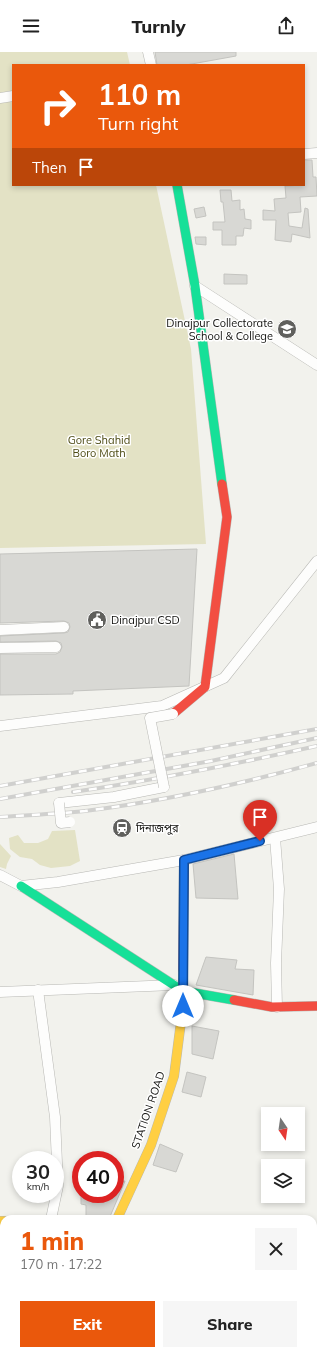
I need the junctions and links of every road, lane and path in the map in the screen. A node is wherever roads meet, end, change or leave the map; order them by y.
1 (148, 52) edge
2 (151, 64) edge
3 (12, 96) edge
4 (0, 98) edge
5 (317, 153) edge
6 (305, 154) edge
7 (177, 186) edge
8 (195, 286) junction
9 (317, 366) edge
10 (316, 565) edge
11 (64, 627) dead end
12 (0, 630) edge
13 (56, 647) dead end
14 (0, 648) edge
15 (205, 687) junction
16 (173, 714) joint
17 (0, 726) edge
18 (70, 822) dead end
19 (317, 827) edge
20 (275, 838) junction
21 (184, 860) junction
22 (0, 875) edge
23 (22, 886) junction
24 (174, 985) junction
25 (38, 990) junction
26 (0, 992) edge
27 (183, 992) junction
28 (317, 1006) edge
29 (277, 1007) junction
30 (52, 1215) edge
31 (119, 1215) edge

1 - 2 street
3 - 4 street
5 - 6 street
7 - 8 main road
8 - 9 street
8 - 15 main road
10 - 15 street
11 - 12 street
13 - 14 street
15 - 16 main road
15 - 17 street
16 - 18 street, bridge
19 - 20 street
20 - 21 street
20 - 29 street
21 - 23 street
21 - 27 main road, STATION ROAD
22 - 23 street
23 - 24 main road
24 - 25 street
24 - 27 main road
25 - 26 street
25 - 30 street
27 - 29 main road
27 - 31 main road, STATION ROAD
28 - 29 main road

